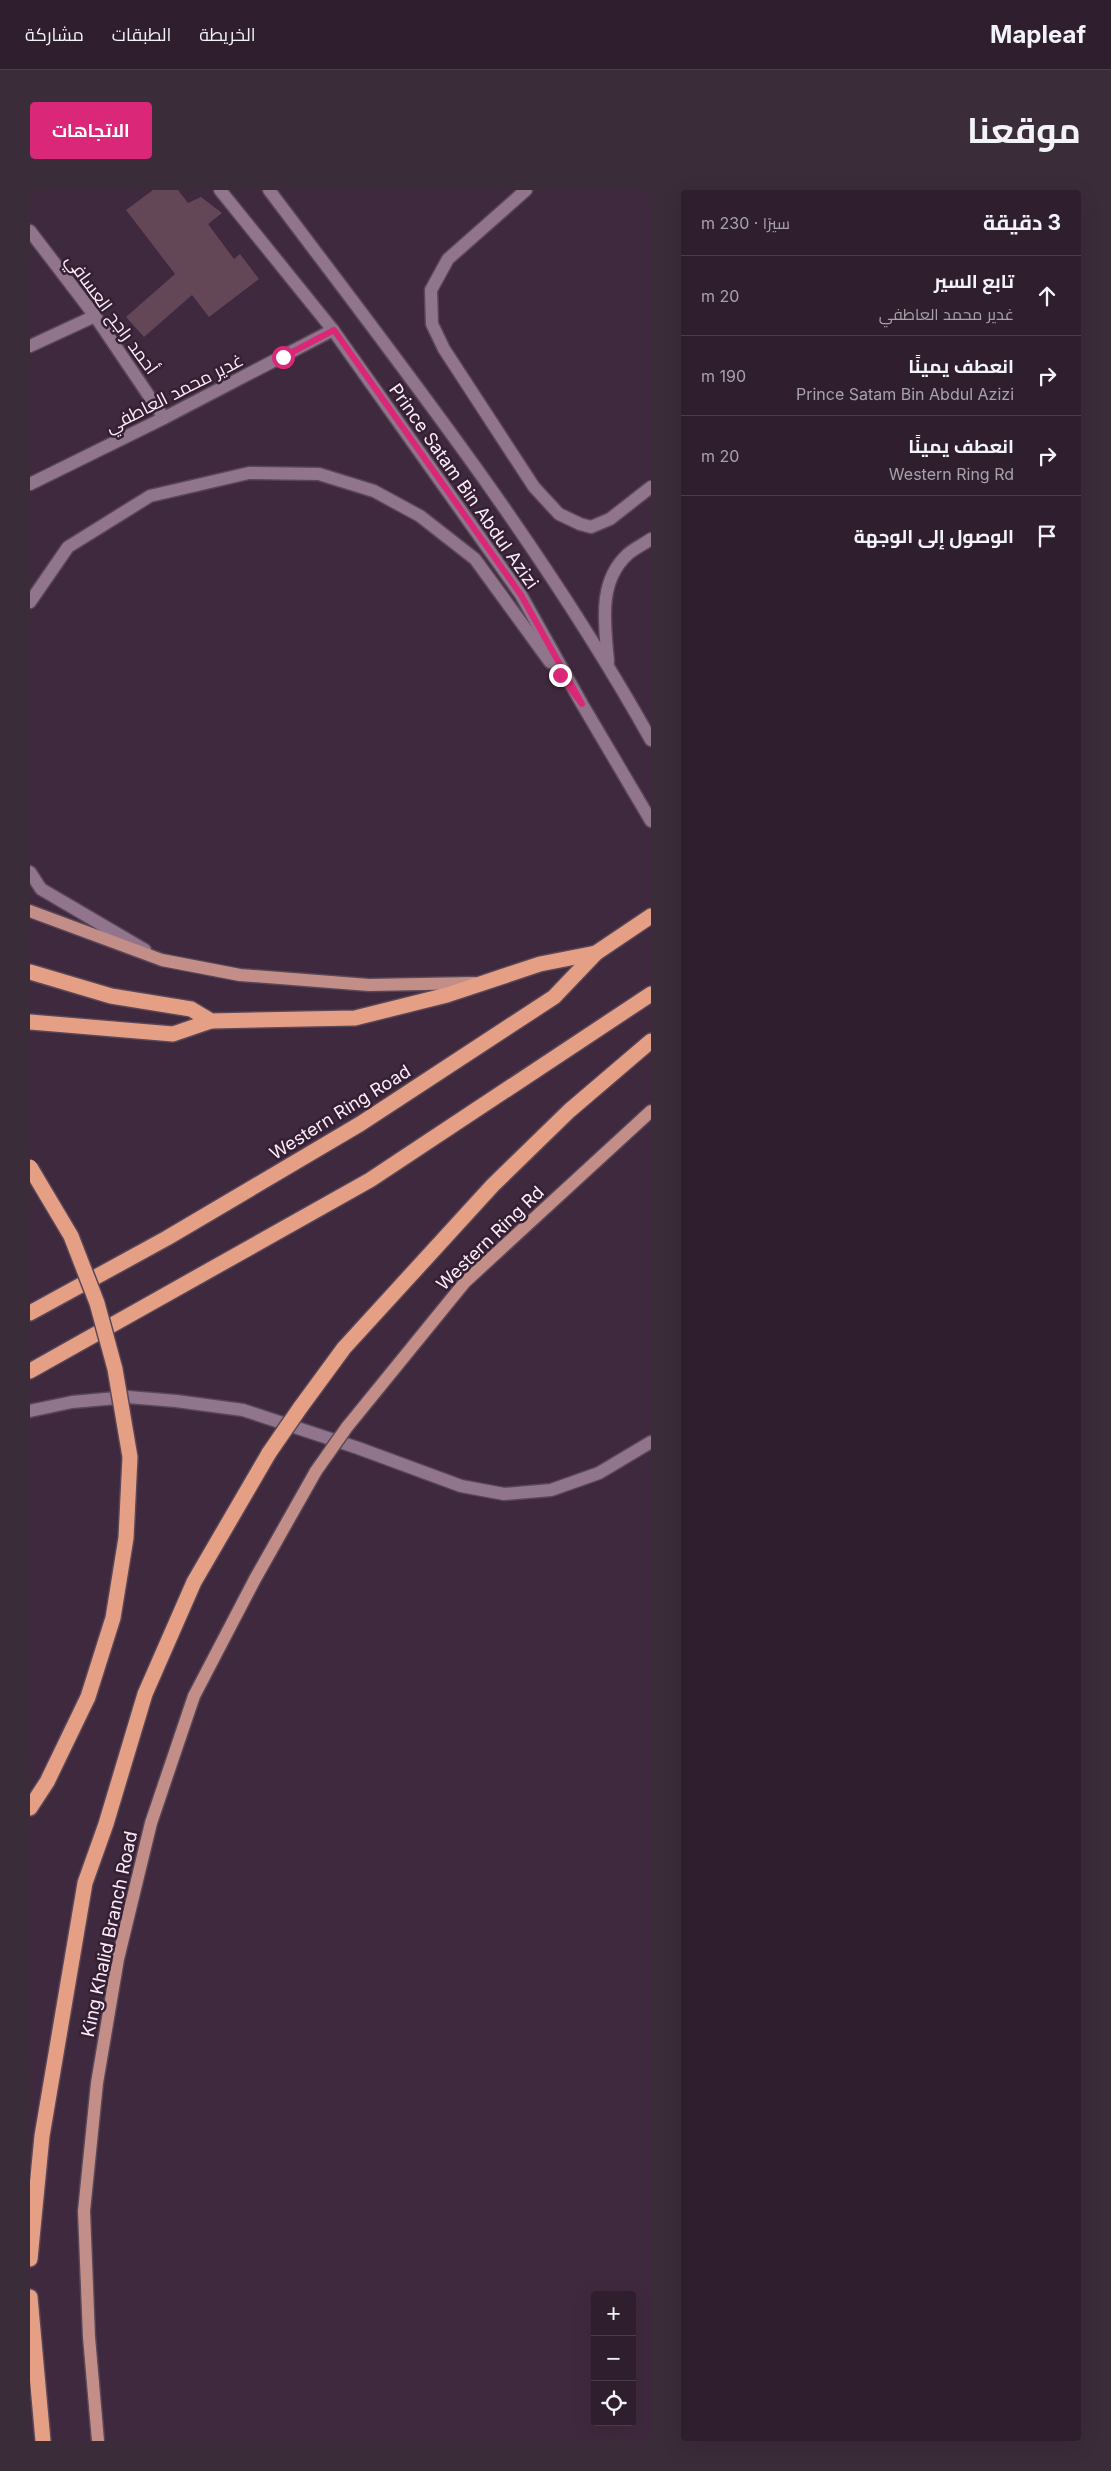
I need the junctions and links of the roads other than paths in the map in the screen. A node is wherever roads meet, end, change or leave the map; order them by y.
1 (220, 190) edge
2 (269, 190) edge
3 (526, 190) edge
4 (30, 231) edge
5 (95, 316) junction
6 (334, 330) junction
7 (30, 346) edge
8 (164, 418) junction
9 (30, 484) edge
10 (651, 487) edge
11 (651, 539) edge
12 (30, 602) edge
13 (609, 664) junction
14 (582, 704) junction
15 (651, 740) edge
16 (649, 816) edge
17 (30, 872) edge
18 (30, 911) edge
19 (651, 916) edge
20 (596, 953) junction
21 (162, 960) junction
22 (30, 972) edge
23 (485, 983) junction
24 (651, 994) edge
25 (211, 1021) junction
26 (30, 1022) edge
27 (651, 1041) edge
28 (651, 1111) edge
29 (30, 1167) edge
30 (30, 1313) edge
31 (30, 1371) edge
32 (30, 1411) edge
33 (651, 1442) edge
34 (316, 1471) joint
35 (30, 1808) edge
36 (30, 2259) edge
37 (30, 2297) edge
38 (43, 2441) edge
39 (98, 2441) edge

1 - 6 street, Prince Satam Bin Abdul Azizi
2 - 13 street, Prince Satam Bin Abdul Azizi
3 - 10 street
4 - 5 street, أحمد راجح العسافي
5 - 7 street
5 - 8 street, أحمد راجح العسافي
6 - 8 street, غدير محمد العاطفي
6 - 14 street, Prince Satam Bin Abdul Azizi
8 - 9 street, غدير محمد العاطفي
11 - 13 street
12 - 14 street
13 - 15 street, Prince Satam Bin Abdul Azizi
14 - 16 street, Prince Satam Bin Abdul Azizi
17 - 21 street
18 - 21 main road
19 - 20 highway, Western Ring Road
20 - 23 highway
20 - 30 highway, Western Ring Road
21 - 23 main road
22 - 25 highway
23 - 25 highway
24 - 31 highway
25 - 26 highway
27 - 36 highway, bridge
28 - 34 main road, Western Ring Rd, bridge
29 - 35 highway, bridge
32 - 33 street
34 - 39 main road, King Khalid Branch Road
37 - 38 highway

